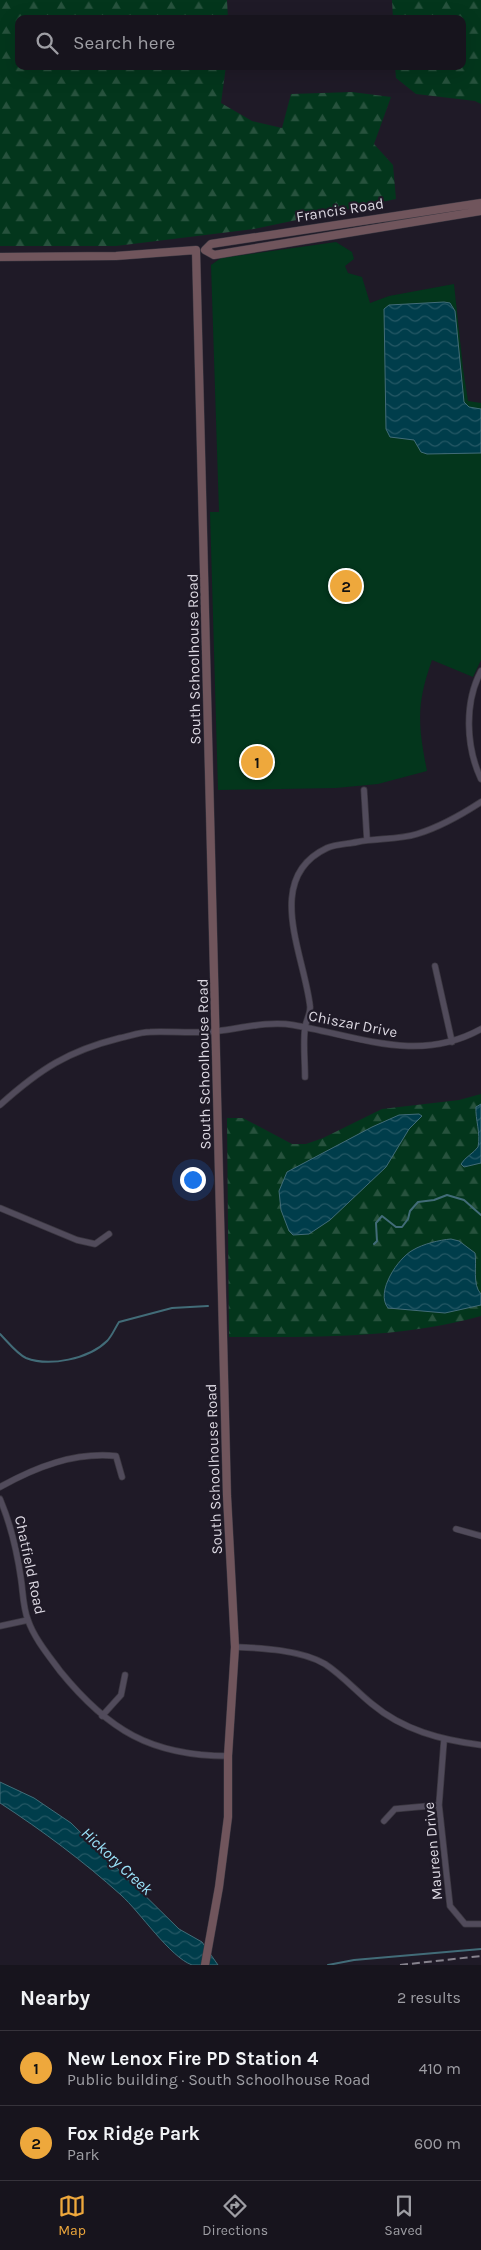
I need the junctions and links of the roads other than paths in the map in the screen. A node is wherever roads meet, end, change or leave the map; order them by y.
1 (481, 203) edge
2 (481, 211) edge
3 (196, 250) junction
4 (205, 250) junction
5 (0, 257) edge
6 (481, 671) edge
7 (481, 780) edge
8 (364, 790) dead end
9 (481, 802) edge
10 (367, 840) junction
11 (434, 966) dead end
12 (305, 1028) junction
13 (481, 1029) edge
14 (217, 1031) junction
15 (452, 1042) junction
16 (305, 1077) dead end
17 (0, 1105) edge
18 (0, 1208) edge
19 (109, 1234) dead end
20 (122, 1477) dead end
21 (0, 1487) edge
22 (0, 1499) edge
23 (456, 1529) dead end
24 (481, 1536) edge
25 (28, 1620) junction
26 (0, 1626) edge
27 (235, 1646) junction
28 (124, 1675) dead end
29 (102, 1716) junction
30 (444, 1740) junction
31 (481, 1745) edge
32 (228, 1756) junction
33 (439, 1805) junction
34 (384, 1821) dead end
35 (481, 1924) edge
36 (205, 1965) edge

1 - 4 street, Francis Road
2 - 4 street, Francis Road
3 - 4 street, Francis Road
3 - 5 street, Francis Road
3 - 14 street, South Schoolhouse Road
6 - 7 street
8 - 10 street
9 - 10 street
10 - 12 street
11 - 15 street
12 - 14 street, Chiszar Drive
12 - 15 street, Chiszar Drive
12 - 16 street
13 - 15 street, Chiszar Drive
14 - 17 street
14 - 27 street, South Schoolhouse Road
18 - 19 street
20 - 21 street
22 - 25 street, Chatfield Road
23 - 24 street
25 - 26 street
25 - 29 street, Chatfield Road
27 - 30 street
27 - 32 street, South Schoolhouse Road
28 - 29 street
29 - 32 street, Chatfield Road
30 - 31 street
30 - 33 street, Maureen Drive
32 - 36 street, South Schoolhouse Road
33 - 34 street
33 - 35 street, Maureen Drive

